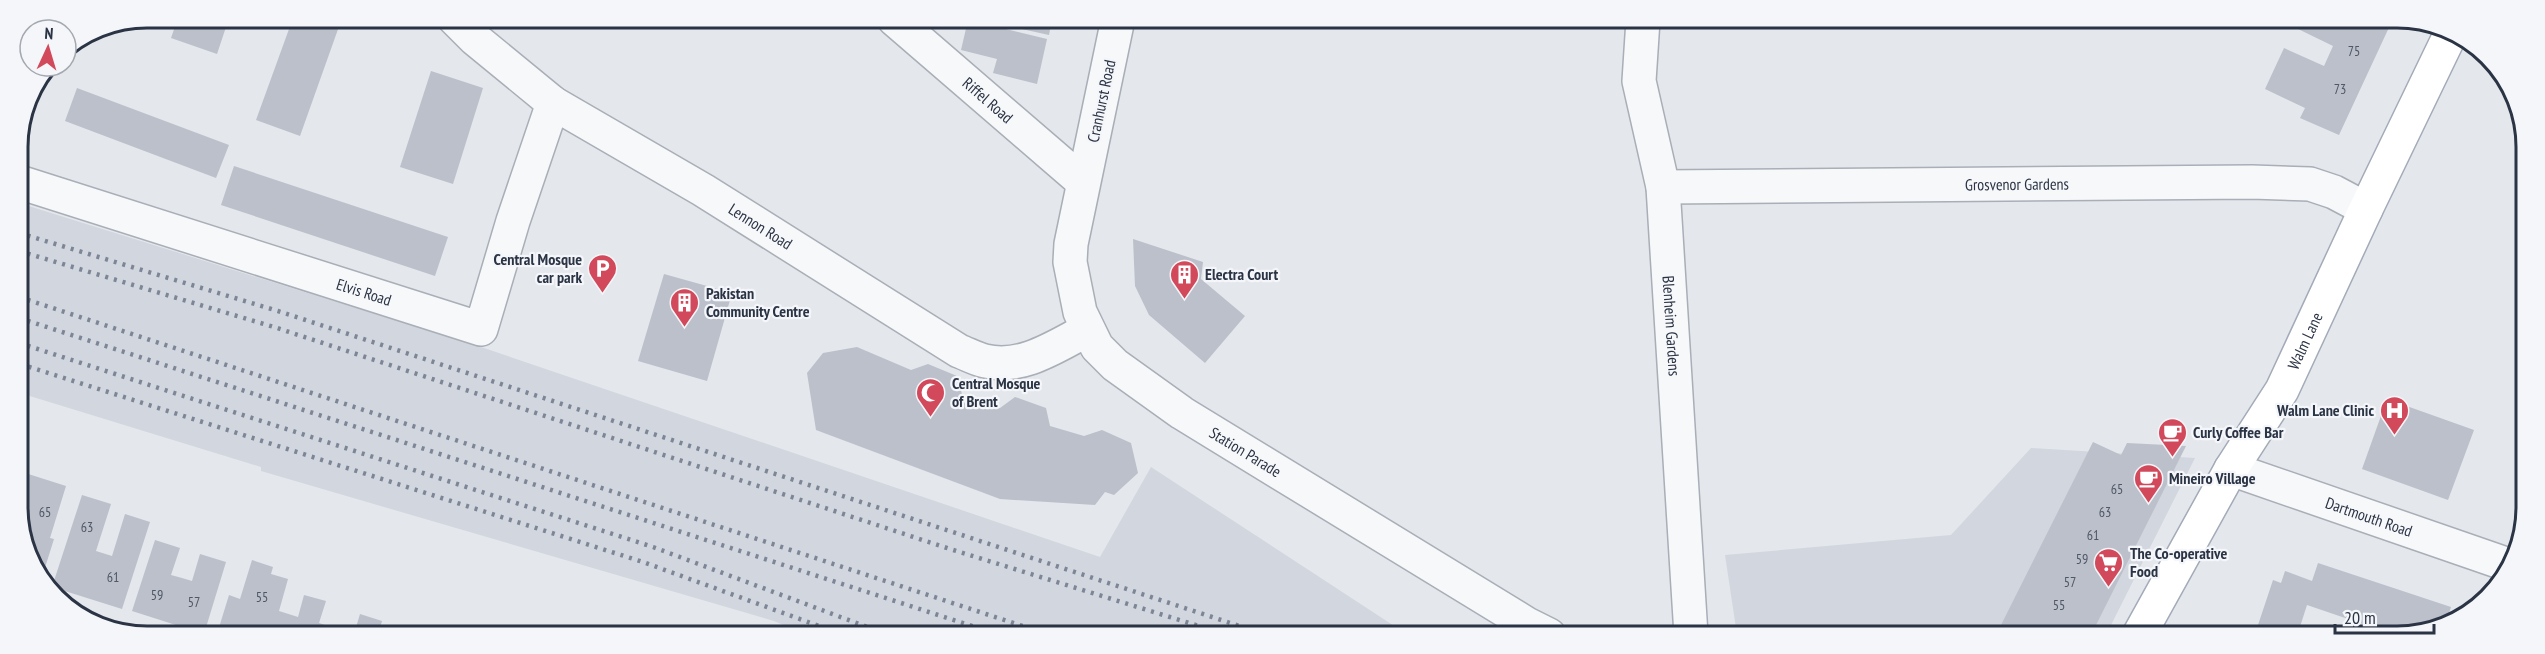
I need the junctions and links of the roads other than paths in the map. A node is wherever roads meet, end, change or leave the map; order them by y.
1 (1642, 28) edge
2 (465, 29) edge
3 (905, 29) edge
4 (1116, 29) edge
5 (2448, 40) edge
6 (554, 103) junction
7 (1083, 182) junction
8 (29, 185) edge
9 (1663, 187) junction
10 (2366, 209) junction
11 (1087, 330) junction
12 (2231, 469) junction
13 (2502, 563) edge
14 (1531, 625) edge
15 (1690, 625) edge
16 (2144, 625) edge

1 - 9 street, Blenheim Gardens
2 - 6 street, Lennon Road
3 - 7 street, Riffel Road
4 - 7 street, Cranhurst Road
5 - 10 main road, Walm Lane
6 - 8 street, Elvis Road
6 - 11 street, Lennon Road
7 - 11 street, Station Parade
9 - 10 street, Grosvenor Gardens
9 - 15 street, Blenheim Gardens
10 - 12 main road, Walm Lane
11 - 14 street, Station Parade
12 - 13 street, Dartmouth Road
12 - 16 main road, Walm Lane

